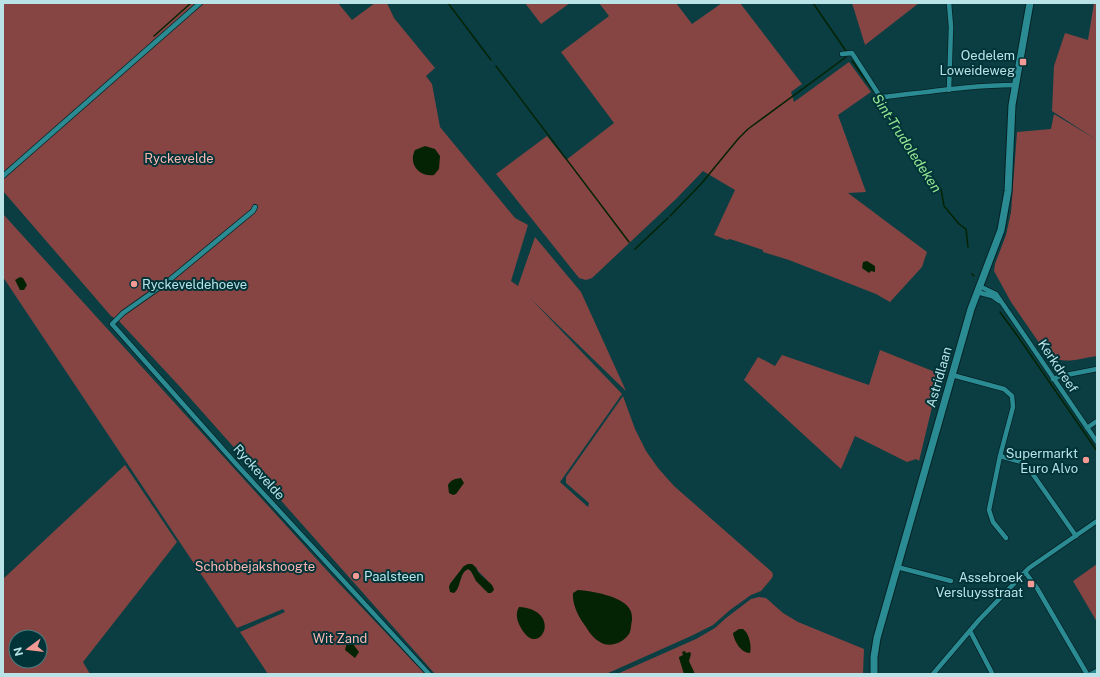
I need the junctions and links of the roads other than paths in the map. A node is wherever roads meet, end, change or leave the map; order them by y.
1 (200, 3) edge
2 (949, 3) edge
3 (1030, 3) edge
4 (842, 54) dead end
5 (1015, 85) junction
6 (949, 90) junction
7 (3, 176) edge
8 (255, 207) dead end
9 (978, 289) junction
10 (1097, 369) edge
11 (952, 375) junction
12 (1053, 379) junction
13 (1097, 421) edge
14 (1087, 428) junction
15 (1097, 442) edge
16 (1000, 456) junction
17 (1097, 521) edge
18 (1076, 536) junction
19 (1006, 538) dead end
20 (897, 567) junction
21 (1025, 572) junction
22 (951, 581) dead end
23 (970, 631) junction
24 (1097, 671) edge
25 (992, 673) dead end
26 (429, 674) edge
27 (874, 674) edge
28 (933, 674) edge
29 (1087, 674) edge
30 (1091, 674) edge

1 - 7 street
2 - 6 street
3 - 5 main road, Astridlaan
4 - 6 street
5 - 6 street
5 - 9 main road, Astridlaan
8 - 26 street, Ryckevelde
9 - 11 main road, Astridlaan
9 - 12 street, Kerkdreef
10 - 12 street
11 - 16 street
11 - 20 main road, Astridlaan
12 - 14 street, Kerkdreef
13 - 14 street
14 - 15 street, Kerkdreef
16 - 18 street
16 - 19 street
17 - 18 street
18 - 21 street
20 - 22 street
20 - 27 main road, Astridlaan
21 - 23 street
21 - 29 street
23 - 25 street
23 - 28 street
24 - 30 street

